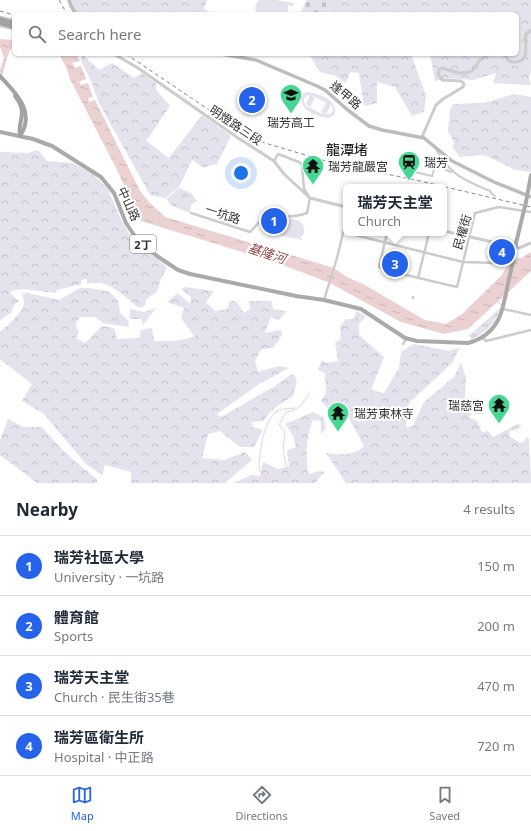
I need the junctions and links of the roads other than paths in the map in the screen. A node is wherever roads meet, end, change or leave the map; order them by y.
1 (69, 0) edge
2 (75, 12) edge
3 (0, 18) edge
4 (12, 21) edge
5 (3, 23) edge
6 (531, 30) edge
7 (117, 56) edge
8 (233, 56) edge
9 (486, 56) edge
10 (506, 56) edge
11 (0, 76) edge
12 (0, 80) edge
13 (10, 88) junction
14 (0, 132) edge
15 (20, 136) junction
16 (422, 136) junction
17 (433, 144) junction
18 (274, 161) junction
19 (406, 170) dead end
20 (453, 172) junction
21 (531, 175) edge
22 (495, 196) dead end
23 (529, 196) edge
24 (310, 198) junction
25 (343, 206) edge
26 (531, 212) edge
27 (192, 213) dead end
28 (343, 232) edge
29 (447, 232) edge
30 (358, 236) edge
31 (385, 236) edge
32 (428, 236) edge
33 (469, 237) junction
34 (384, 243) junction
35 (531, 243) edge
36 (516, 248) junction
37 (424, 253) junction
38 (463, 262) junction
39 (418, 278) junction
40 (324, 300) junction
41 (503, 308) junction
42 (531, 315) edge
43 (531, 330) edge
44 (482, 337) junction
45 (406, 338) junction
46 (403, 344) dead end

1 - 2 main road
3 - 4 street
3 - 5 highway
6 - 10 street
7 - 18 street, 明燈路三段
8 - 16 main road, 逢甲路
9 - 16 street
11 - 13 highway
12 - 13 highway
13 - 15 highway
14 - 15 main road, 中山路 / 2丁
15 - 40 main road, 中山路 / 2丁
16 - 17 main road, 逢甲路
17 - 20 street, 逢甲路
17 - 23 main road, 逢甲路
18 - 24 street, 明燈路三段
18 - 24 street
19 - 20 street
20 - 22 street, 逢甲路
21 - 23 main road, 2丁
23 - 36 main road, 2丁, bridge
24 - 25 street, 明燈路三段
24 - 27 street, 一坑路
26 - 33 street, 民權街
28 - 40 street
29 - 33 street
30 - 34 street
31 - 34 street
32 - 37 street
33 - 36 street
33 - 38 street, 民權街
34 - 37 street
34 - 39 street
35 - 36 street
36 - 38 street
36 - 41 main road, 2丁
37 - 38 street
37 - 39 street
38 - 39 street, 民權街
40 - 45 main road, 2丁
41 - 42 street
41 - 44 main road, 2丁
43 - 44 street
44 - 45 main road, 2丁
45 - 46 street

